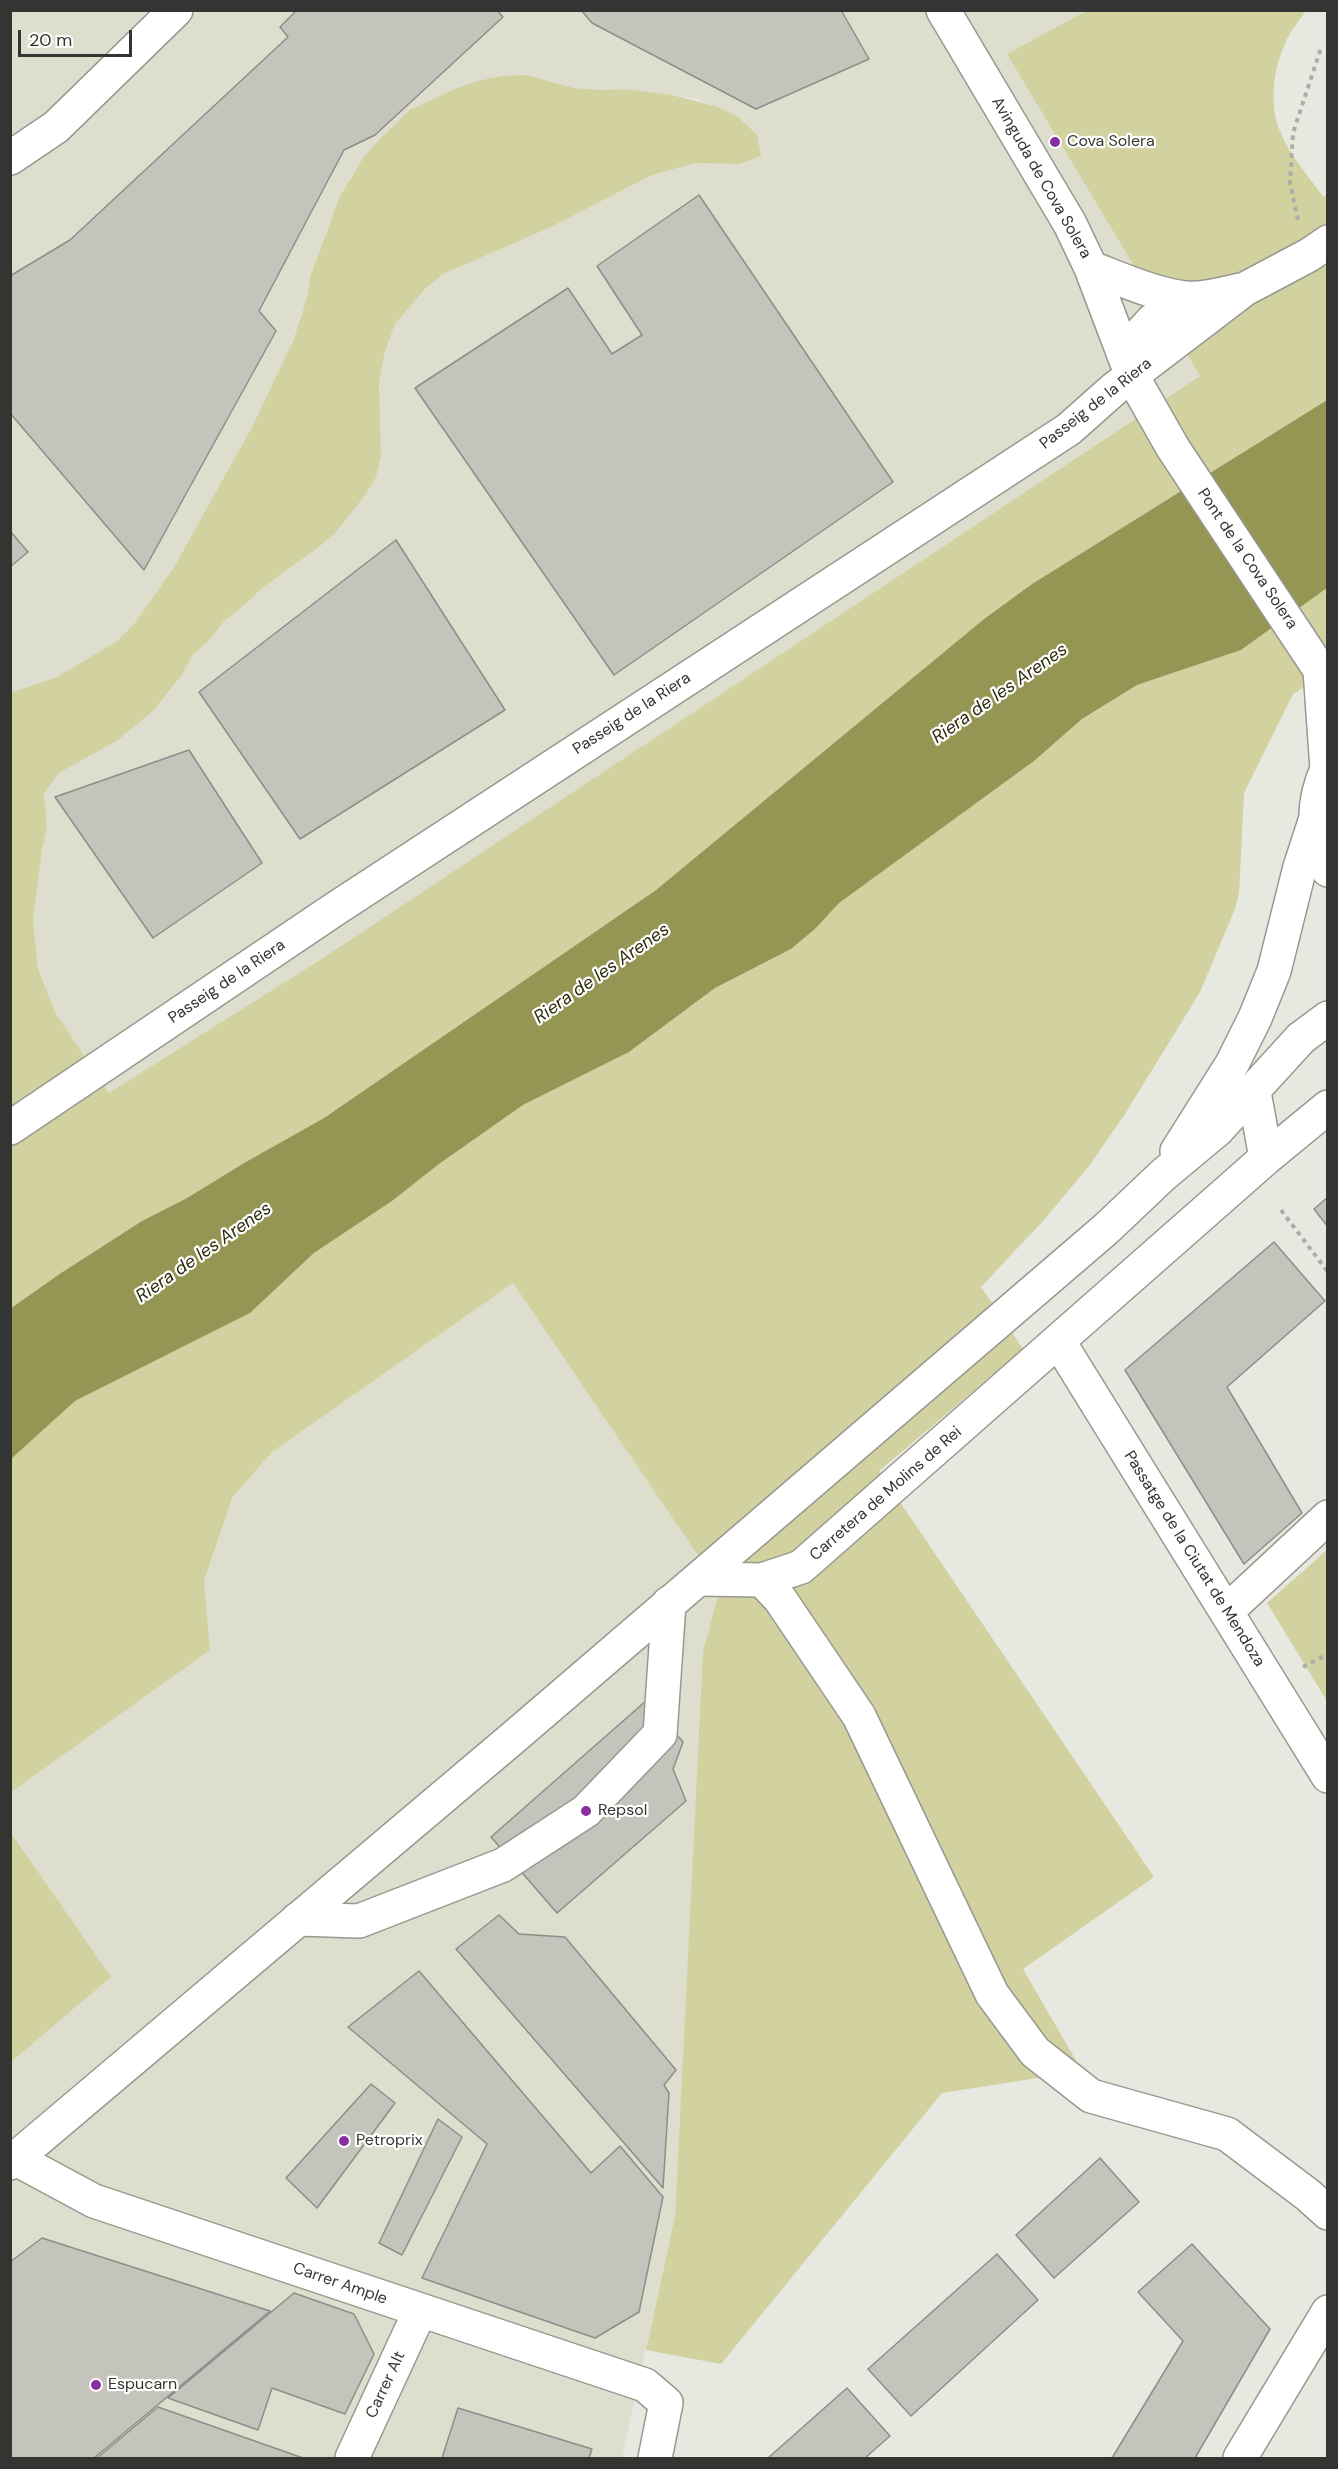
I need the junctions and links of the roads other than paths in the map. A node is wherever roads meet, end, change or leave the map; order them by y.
1 (176, 10) edge
2 (944, 10) edge
3 (10, 158) edge
4 (1318, 249) edge
5 (1091, 268) junction
6 (1245, 289) junction
7 (1187, 298) junction
8 (1128, 365) junction
9 (1173, 448) joint
10 (1324, 672) edge
11 (1327, 768) edge
12 (1315, 821) junction
13 (1328, 870) edge
14 (1328, 1018) edge
15 (1254, 1092) junction
16 (1328, 1107) edge
17 (10, 1128) edge
18 (1266, 1158) junction
19 (1163, 1174) junction
20 (1059, 1342) junction
21 (1328, 1517) edge
22 (699, 1579) junction
23 (762, 1580) junction
24 (669, 1603) junction
25 (1227, 1611) junction
26 (1328, 1776) edge
27 (298, 1919) junction
28 (13, 2161) edge
29 (1328, 2213) edge
30 (420, 2310) junction
31 (1328, 2312) edge
32 (352, 2458) edge
33 (655, 2458) edge
34 (1240, 2458) edge

1 - 3 street
2 - 5 street, Avinguda de Cova Solera
4 - 6 street, Passeig de la Riera
5 - 7 street, Passeig de la Riera
5 - 8 street, Avinguda de Cova Solera
6 - 7 street, Passeig de la Riera
6 - 8 street, Passeig de la Riera
7 - 8 street, Passeig de la Riera
8 - 9 street, Avinguda de Cova Solera
8 - 17 street, Passeig de la Riera
9 - 10 street, Pont de la Cova Solera
10 - 11 street
11 - 12 street
12 - 13 street
12 - 19 street
14 - 15 street
15 - 18 street
15 - 19 street
16 - 18 street, Carretera de Molins de Rei
18 - 20 street, Carretera de Molins de Rei
19 - 22 street
20 - 23 street, Carretera de Molins de Rei
20 - 25 street, Passatge de la Ciutat de Mendoza
21 - 25 street
22 - 23 street, Carretera de Molins de Rei
22 - 24 street
23 - 29 street
24 - 27 street
24 - 27 street
25 - 26 street, Passatge de la Ciutat de Mendoza
27 - 28 street
28 - 30 street, Carrer Ample
30 - 32 street, Carrer Alt
30 - 33 street, Carrer Ample
31 - 34 street

